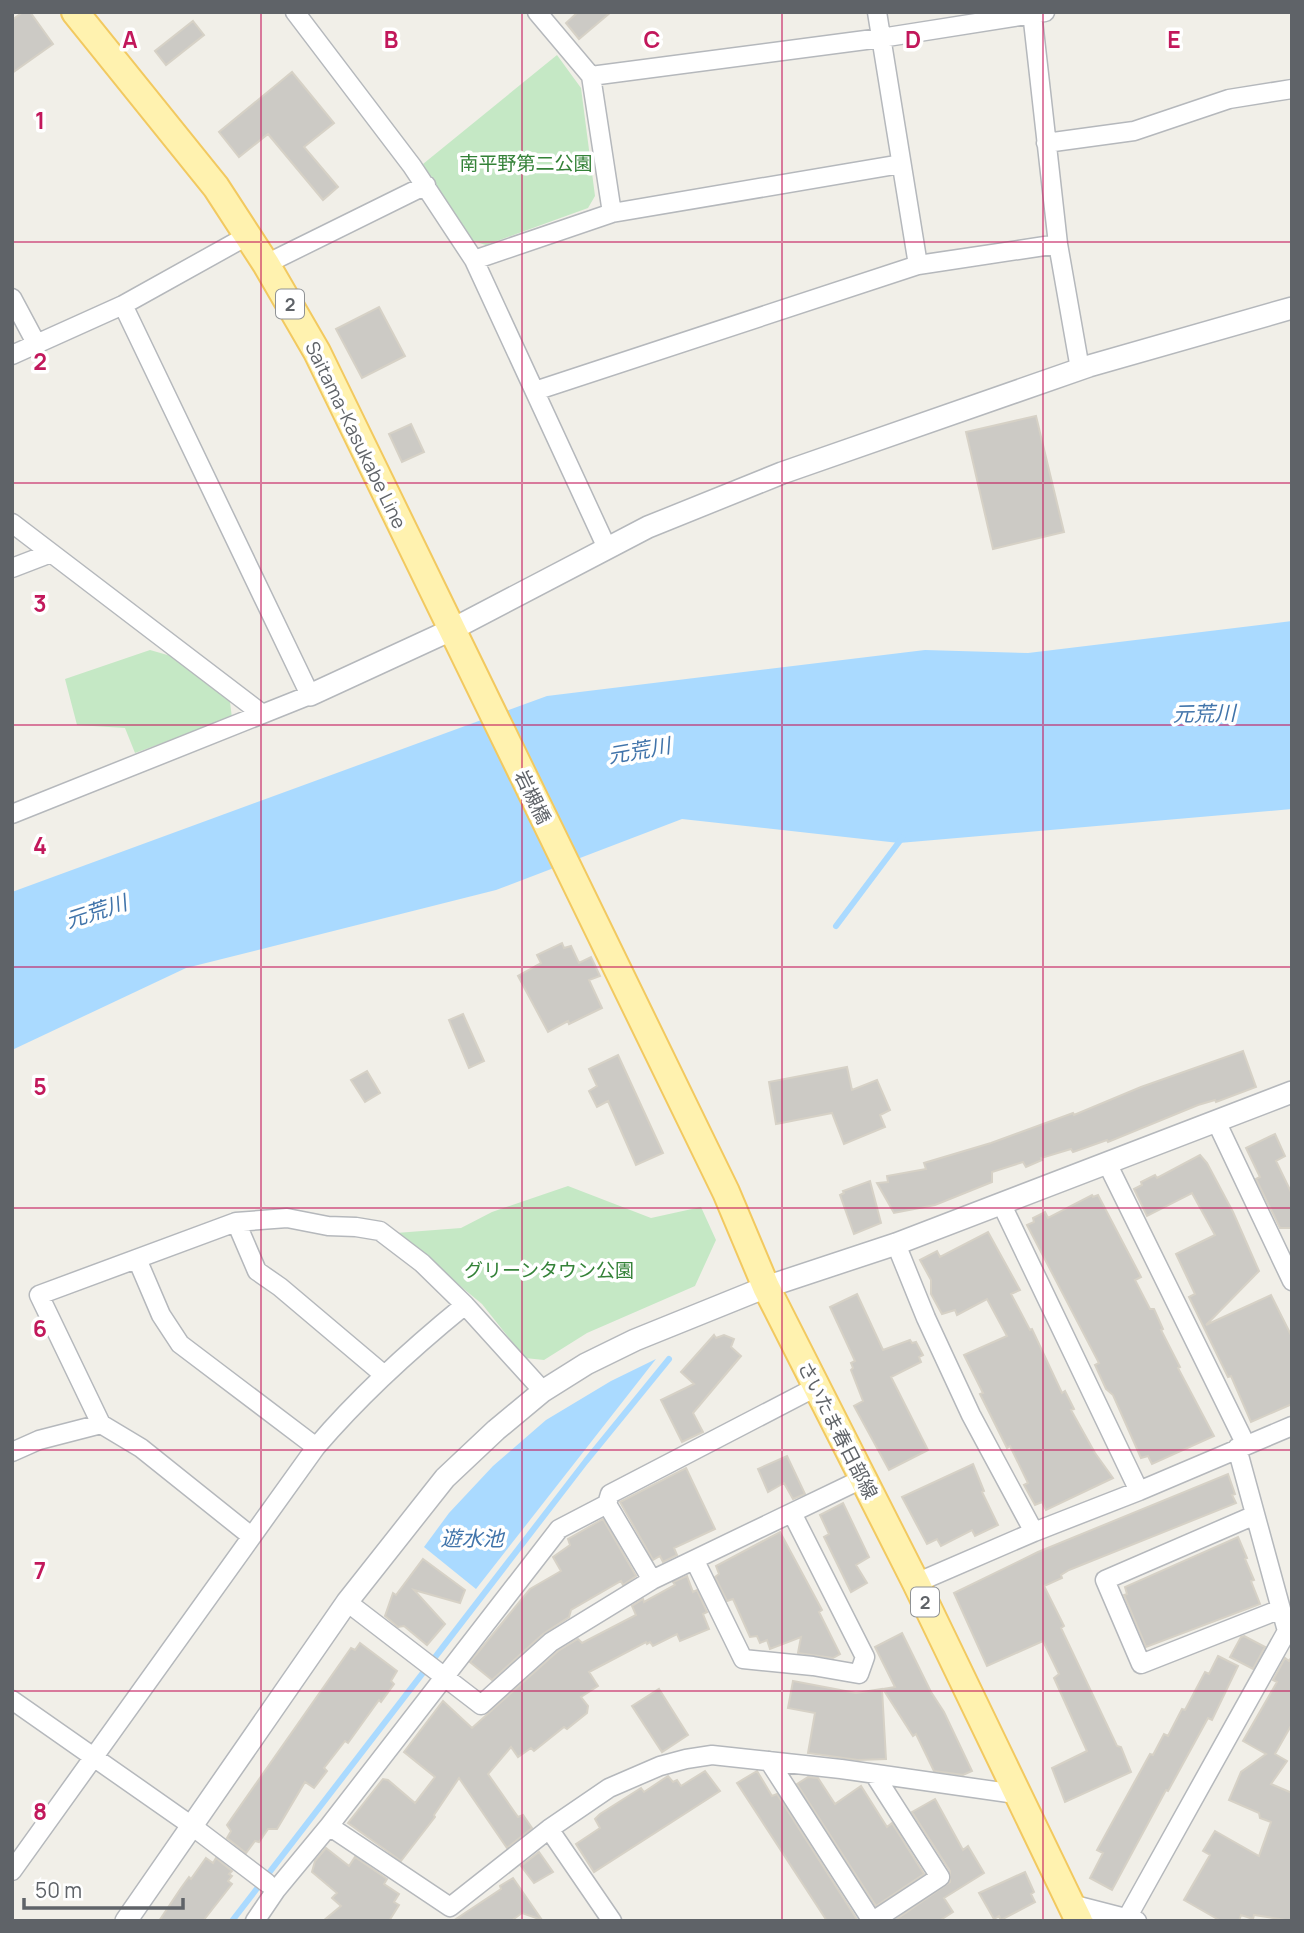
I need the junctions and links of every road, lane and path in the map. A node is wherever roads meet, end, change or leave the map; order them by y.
1 (75, 12) edge
2 (295, 12) edge
3 (537, 12) edge
4 (877, 12) edge
5 (1036, 13) edge
6 (881, 38) junction
7 (591, 76) junction
8 (1292, 89) edge
9 (1046, 143) junction
10 (901, 164) junction
11 (426, 185) junction
12 (612, 213) junction
13 (247, 236) junction
14 (1058, 244) junction
15 (474, 260) junction
16 (266, 264) junction
17 (918, 265) junction
18 (12, 298) edge
19 (123, 305) junction
20 (1292, 309) edge
21 (36, 343) junction
22 (12, 355) edge
23 (1080, 369) junction
24 (535, 391) junction
25 (12, 523) edge
26 (607, 548) junction
27 (51, 553) junction
28 (12, 568) edge
29 (451, 630) junction
30 (310, 695) junction
31 (261, 713) junction
32 (12, 814) edge
33 (601, 937) joint
34 (1291, 1094) edge
35 (1216, 1121) junction
36 (1107, 1163) junction
37 (1001, 1203) junction
38 (236, 1222) junction
39 (896, 1244) junction
40 (136, 1259) junction
41 (1292, 1281) edge
42 (766, 1287) junction
43 (465, 1305) junction
44 (383, 1374) junction
45 (816, 1387) junction
46 (543, 1391) junction
47 (101, 1424) junction
48 (1292, 1426) edge
49 (316, 1447) junction
50 (1241, 1447) junction
51 (12, 1452) edge
52 (862, 1479) junction
53 (1139, 1491) junction
54 (607, 1503) junction
55 (792, 1513) junction
56 (1255, 1515) junction
57 (1034, 1532) junction
58 (251, 1536) junction
59 (695, 1561) junction
60 (652, 1580) junction
61 (916, 1583) junction
62 (347, 1602) junction
63 (1280, 1609) junction
64 (434, 1669) junction
65 (12, 1700) edge
66 (96, 1757) junction
67 (769, 1761) junction
68 (873, 1774) junction
69 (1016, 1794) junction
70 (192, 1826) junction
71 (328, 1826) junction
72 (549, 1829) junction
73 (12, 1871) edge
74 (267, 1883) dead end
75 (1075, 1912) edge
76 (1132, 1919) edge
77 (258, 1920) edge
78 (126, 1921) edge
79 (612, 1921) edge
80 (872, 1921) edge

1 - 13 main road, Saitama-Kasukabe Line / 2
2 - 11 street
3 - 7 street
4 - 6 street
5 - 6 street
5 - 9 street
6 - 7 street
6 - 10 street
7 - 12 street
8 - 9 street
9 - 14 street
10 - 12 street
10 - 17 street
11 - 15 street
11 - 16 street
12 - 15 street
13 - 16 main road, Saitama-Kasukabe Line / 2
13 - 19 street
14 - 17 street
14 - 23 street
15 - 24 street
16 - 29 main road, Saitama-Kasukabe Line / 2
17 - 24 street
18 - 21 street
19 - 21 street
19 - 30 street
20 - 23 street
21 - 22 street
23 - 26 street
24 - 26 street
25 - 27 street
26 - 29 street
27 - 28 street
27 - 31 street
29 - 30 street
29 - 33 main road, 岩槻橋 / 2
30 - 31 street
31 - 32 street
33 - 42 main road, さいたま春日部線 / 2
34 - 35 street
35 - 36 street
35 - 41 street
36 - 37 street
36 - 50 street
37 - 39 street
37 - 53 street
38 - 40 street
38 - 43 street
38 - 44 street
39 - 42 street
39 - 57 street
40 - 47 street
40 - 49 street
42 - 45 main road, さいたま春日部線 / 2
42 - 46 street
43 - 44 street
43 - 46 street
44 - 49 street
45 - 52 main road, さいたま春日部線 / 2
45 - 54 street
46 - 62 street
47 - 51 street
47 - 58 street
48 - 50 street
49 - 58 street
50 - 53 street
50 - 56 street
52 - 55 street
52 - 61 main road, さいたま春日部線 / 2
53 - 57 street
54 - 60 street
54 - 64 street
55 - 59 street
55 - 59 street
56 - 63 street
56 - 63 street
57 - 61 street
58 - 66 street
59 - 60 street
60 - 64 street
61 - 69 main road, さいたま春日部線 / 2
62 - 64 street
62 - 70 street
63 - 76 street
64 - 71 street
65 - 66 street
66 - 70 street
66 - 73 street
67 - 68 street
67 - 72 street
67 - 80 street
68 - 69 street
68 - 80 street
69 - 75 main road, さいたま春日部線 / 2
70 - 74 street
70 - 78 street
71 - 72 street
71 - 77 street
72 - 79 street
75 - 76 street

